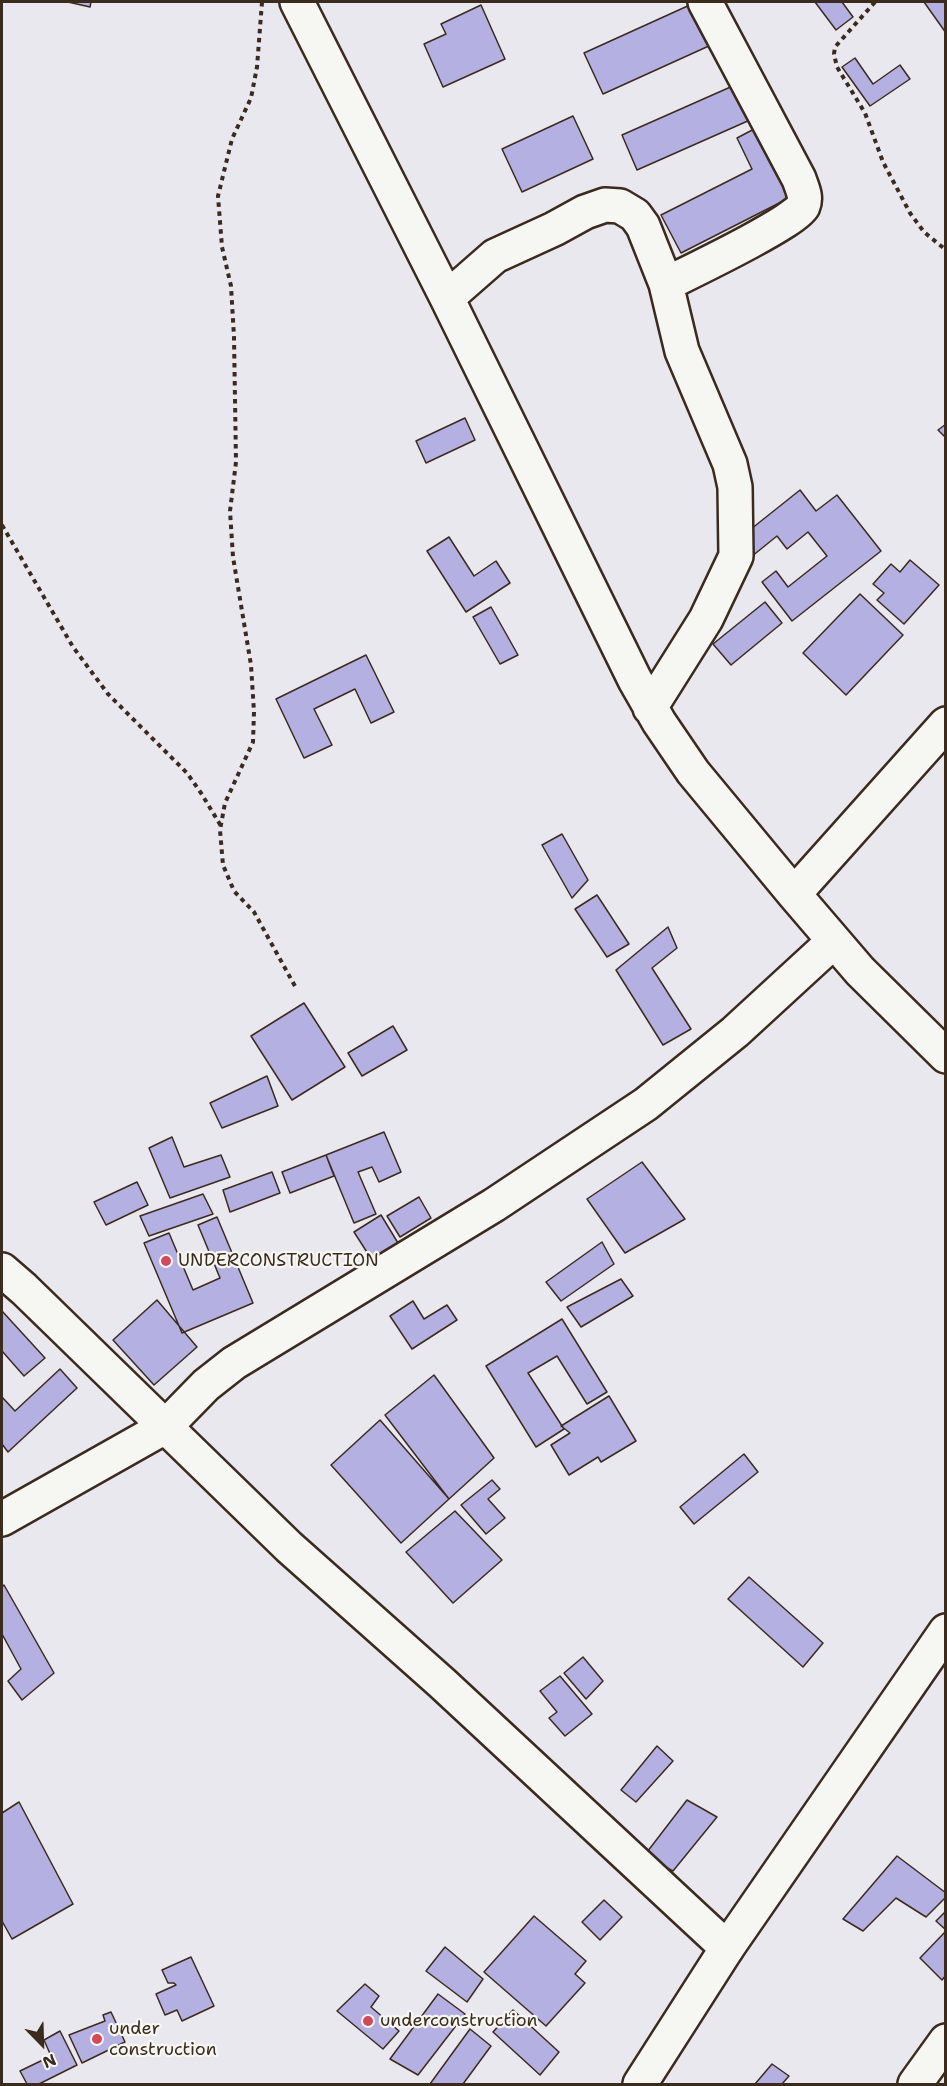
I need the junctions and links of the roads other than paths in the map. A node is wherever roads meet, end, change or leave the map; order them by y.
1 (297, 2) edge
2 (705, 2) edge
3 (666, 284) junction
4 (447, 298) junction
5 (650, 708) junction
6 (945, 724) edge
7 (794, 894) junction
8 (834, 941) junction
9 (945, 1056) edge
10 (2, 1270) edge
11 (165, 1427) junction
12 (2, 1519) edge
13 (945, 1631) edge
14 (727, 1948) junction
15 (945, 2041) edge
16 (640, 2085) edge
17 (915, 2085) edge

1 - 4 street
2 - 3 street
3 - 4 street
3 - 5 street
4 - 5 street
5 - 7 street
6 - 7 street
7 - 8 street
8 - 9 street
8 - 11 street
10 - 11 street
11 - 12 street
11 - 14 street
13 - 14 street
14 - 16 street
15 - 17 street

